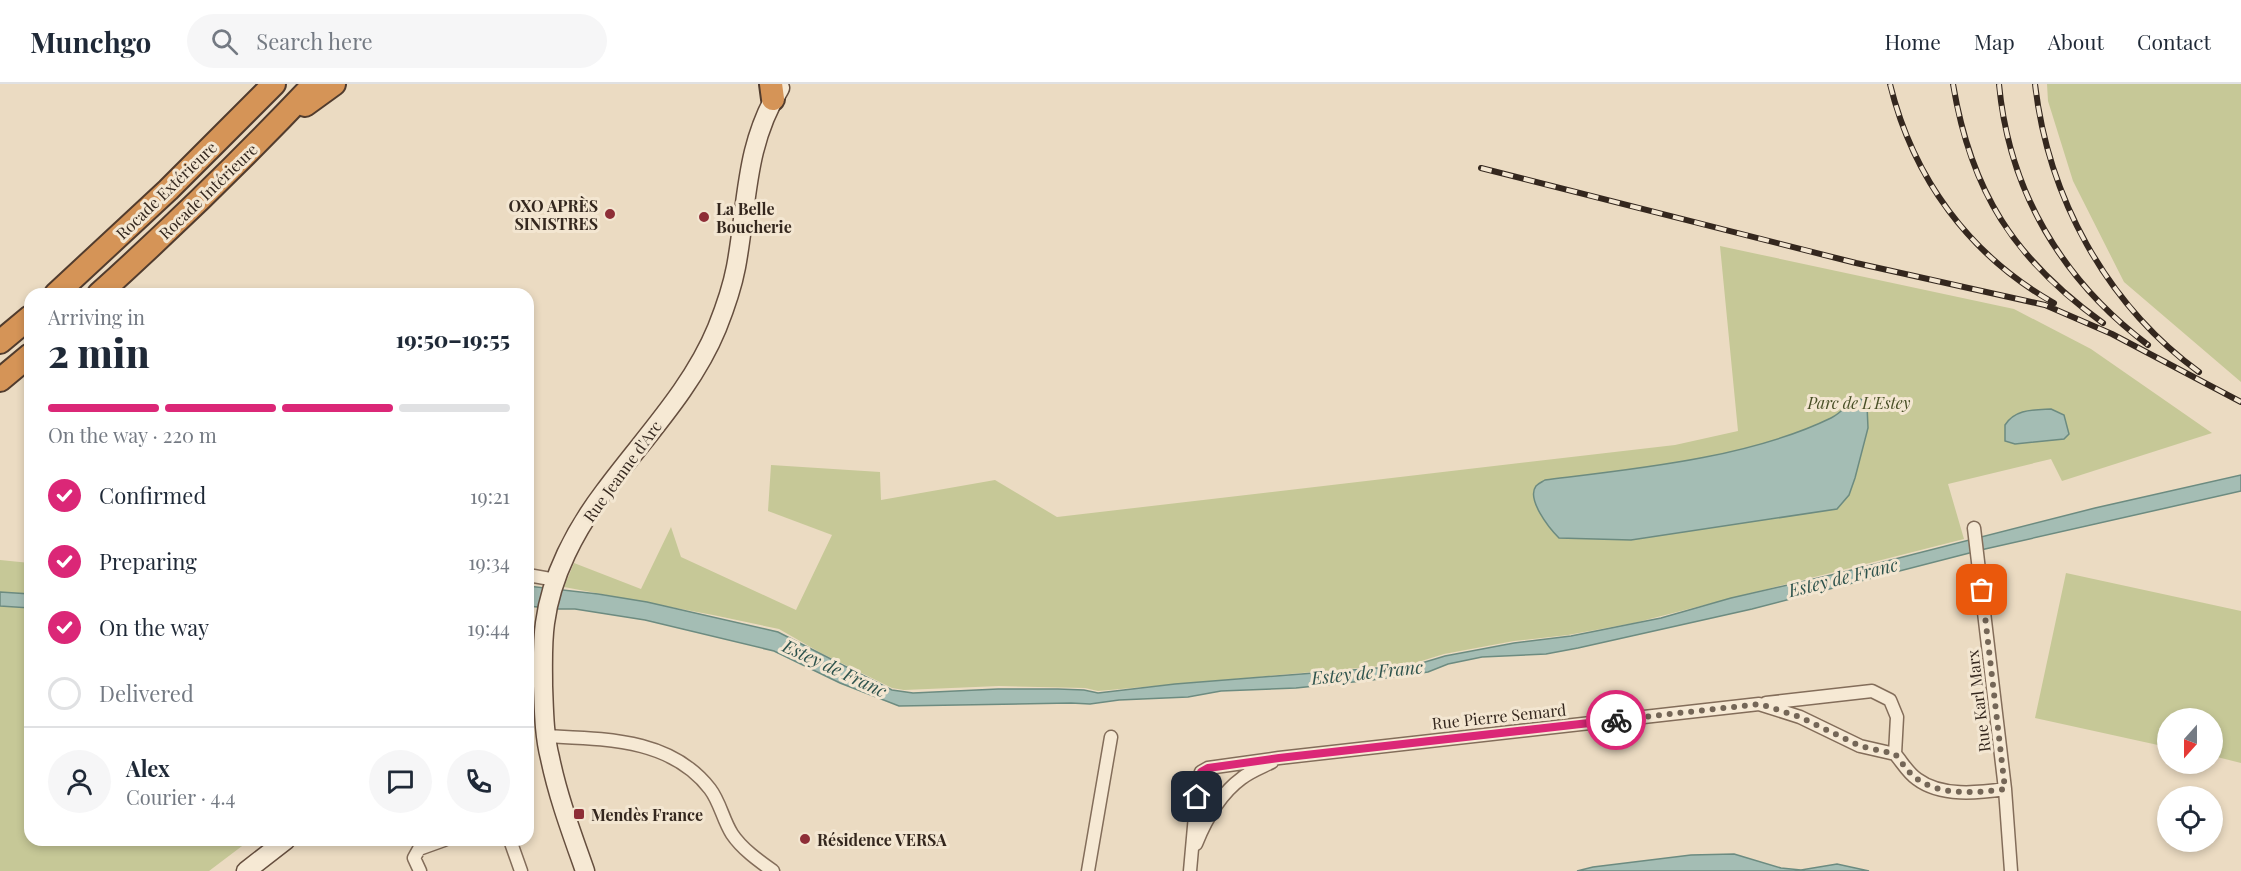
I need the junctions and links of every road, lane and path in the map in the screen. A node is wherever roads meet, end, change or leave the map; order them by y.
1 (267, 84) edge
2 (274, 84) edge
3 (314, 84) edge
4 (334, 84) edge
5 (775, 89) edge
6 (244, 115) junction
7 (268, 133) junction
8 (62, 288) edge
9 (106, 288) edge
10 (24, 322) edge
11 (0, 342) edge
12 (24, 360) edge
13 (0, 380) edge
14 (1975, 533) dead end
15 (534, 578) edge
16 (555, 584) junction
17 (1760, 704) junction
18 (1111, 736) dead end
19 (537, 737) edge
20 (1895, 754) junction
21 (1279, 758) junction
22 (2005, 789) junction
23 (266, 846) edge
24 (278, 846) edge
25 (427, 846) edge
26 (512, 846) edge
27 (1191, 856) junction
28 (250, 867) edge
29 (582, 870) edge
30 (231, 871) edge
31 (420, 871) edge
32 (521, 871) edge
33 (773, 871) edge
34 (1088, 871) edge
35 (1190, 871) edge
36 (2011, 871) edge

1 - 6 highway
2 - 6 highway, Rocade Extérieure
3 - 7 highway, Rocade Intérieure
4 - 7 highway
5 - 16 street, Rue Jeanne d'Arc
6 - 8 highway, Rocade Extérieure
7 - 9 highway, Rocade Intérieure
10 - 11 highway
12 - 13 highway
14 - 22 street, Rue Karl Marx
15 - 16 street
16 - 19 street, Rue Jeanne d'Arc
17 - 20 street, Rue Pierre Semard
17 - 20 street, Rue Pierre Semard
17 - 21 street, Rue Pierre Semard
18 - 34 street
19 - 29 street, Rue Jeanne d'Arc
19 - 33 street
20 - 22 street
21 - 27 street, Rue Pierre Semard
21 - 27 street, Rue Pierre Semard
22 - 36 street, Rue Karl Marx
23 - 28 street
24 - 28 street
25 - 31 street
26 - 32 street
27 - 35 street, Rue Pierre Semard
28 - 30 street

